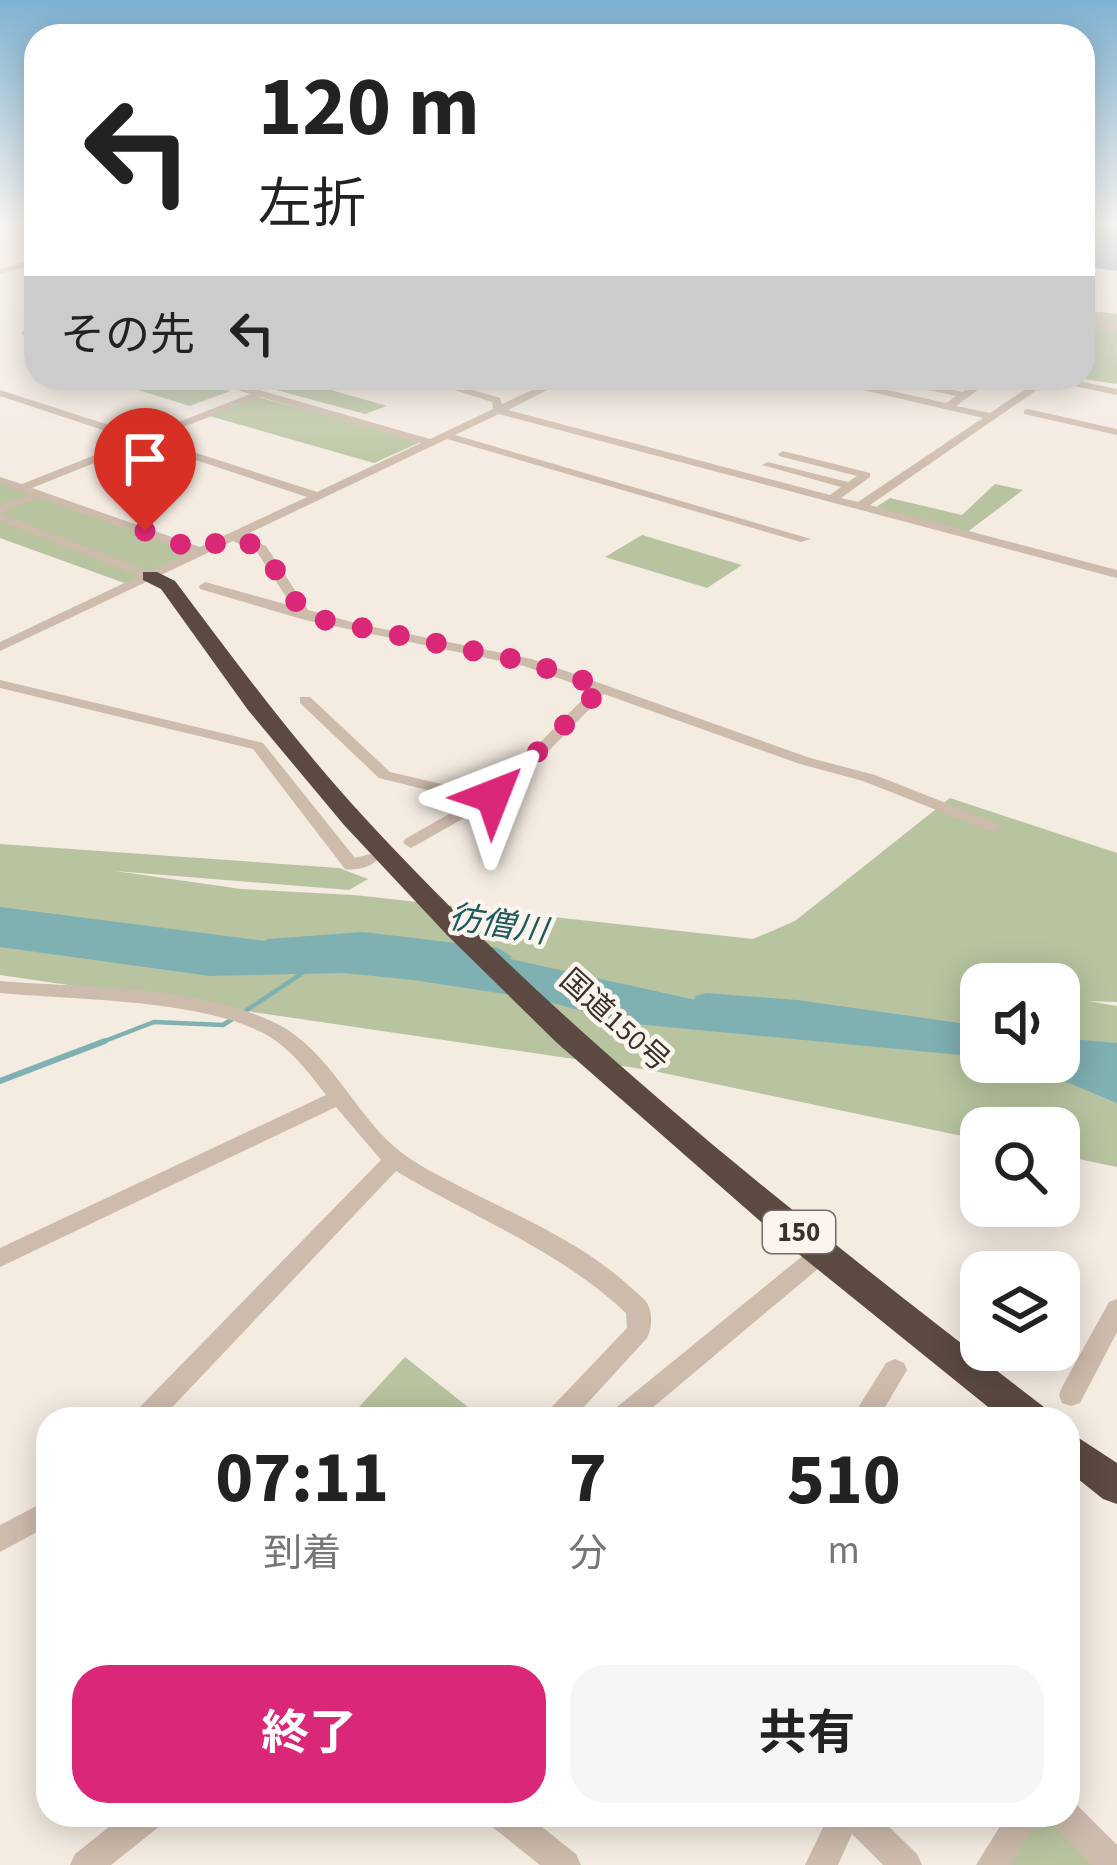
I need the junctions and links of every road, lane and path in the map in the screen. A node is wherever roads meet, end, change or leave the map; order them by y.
1 (246, 390) edge
2 (462, 390) edge
3 (541, 390) edge
4 (875, 390) edge
5 (916, 390) edge
6 (953, 390) edge
7 (972, 390) edge
8 (1031, 390) edge
9 (0, 393) edge
10 (260, 394) junction
11 (964, 395) junction
12 (906, 397) junction
13 (949, 406) junction
14 (499, 410) junction
15 (1028, 412) dead end
16 (992, 417) junction
17 (1117, 432) edge
18 (445, 435) junction
19 (144, 439) junction
20 (429, 442) junction
21 (784, 454) dead end
22 (768, 465) dead end
23 (0, 480) edge
24 (24, 487) junction
25 (850, 487) junction
26 (42, 493) junction
27 (317, 496) junction
28 (832, 499) junction
29 (861, 506) junction
30 (0, 513) edge
31 (232, 536) junction
32 (806, 539) dead end
33 (199, 551) junction
34 (1117, 574) edge
35 (150, 576) junction
36 (205, 586) dead end
37 (305, 616) junction
38 (0, 647) edge
39 (0, 684) edge
40 (603, 687) junction
41 (305, 700) dead end
42 (488, 800) junction
43 (993, 827) dead end
44 (411, 844) dead end
45 (370, 859) dead end
46 (0, 988) edge
47 (337, 1098) junction
48 (394, 1160) junction
49 (824, 1251) junction
50 (0, 1258) edge
51 (1117, 1309) edge
52 (895, 1370) dead end
53 (1071, 1395) dead end
54 (157, 1407) edge
55 (568, 1407) edge
56 (636, 1407) edge
57 (872, 1407) edge
58 (1016, 1407) edge
59 (1080, 1457) edge
60 (1117, 1486) edge
61 (36, 1519) edge
62 (0, 1539) edge
63 (126, 1827) edge
64 (517, 1827) edge
65 (839, 1827) edge
66 (867, 1827) edge
67 (1017, 1827) edge
68 (1077, 1827) edge
69 (89, 1864) edge
70 (566, 1865) edge
71 (821, 1865) edge
72 (906, 1865) edge
73 (992, 1865) edge
74 (1114, 1865) edge

1 - 10 street
2 - 14 street
3 - 14 street
4 - 12 street
5 - 12 street
6 - 11 street
7 - 11 street
8 - 16 street
9 - 19 street
10 - 19 street
10 - 20 street
11 - 13 street
12 - 13 street
13 - 16 street
14 - 18 street
14 - 28 street
15 - 17 street
16 - 29 street
18 - 20 street
18 - 32 street
19 - 24 street
19 - 27 street
20 - 27 street
21 - 25 street
22 - 25 street
23 - 24 street
24 - 26 street
25 - 28 street
26 - 30 street
26 - 33 street
27 - 31 street
28 - 29 street
29 - 34 street
30 - 35 street
31 - 33 street
31 - 37 street
33 - 35 street
35 - 38 street
35 - 49 highway, 国道150号 / 150
36 - 37 street
37 - 40 street
39 - 45 street
40 - 42 street
40 - 43 street
41 - 42 street
42 - 44 street
46 - 47 street
47 - 48 street
47 - 50 street
48 - 54 street
48 - 55 street
49 - 56 street
49 - 58 highway, 国道150号 / 150
51 - 53 street
52 - 57 street
59 - 60 highway
61 - 62 street
63 - 69 street
64 - 70 street
65 - 71 street
66 - 72 street
67 - 73 street
68 - 74 street

